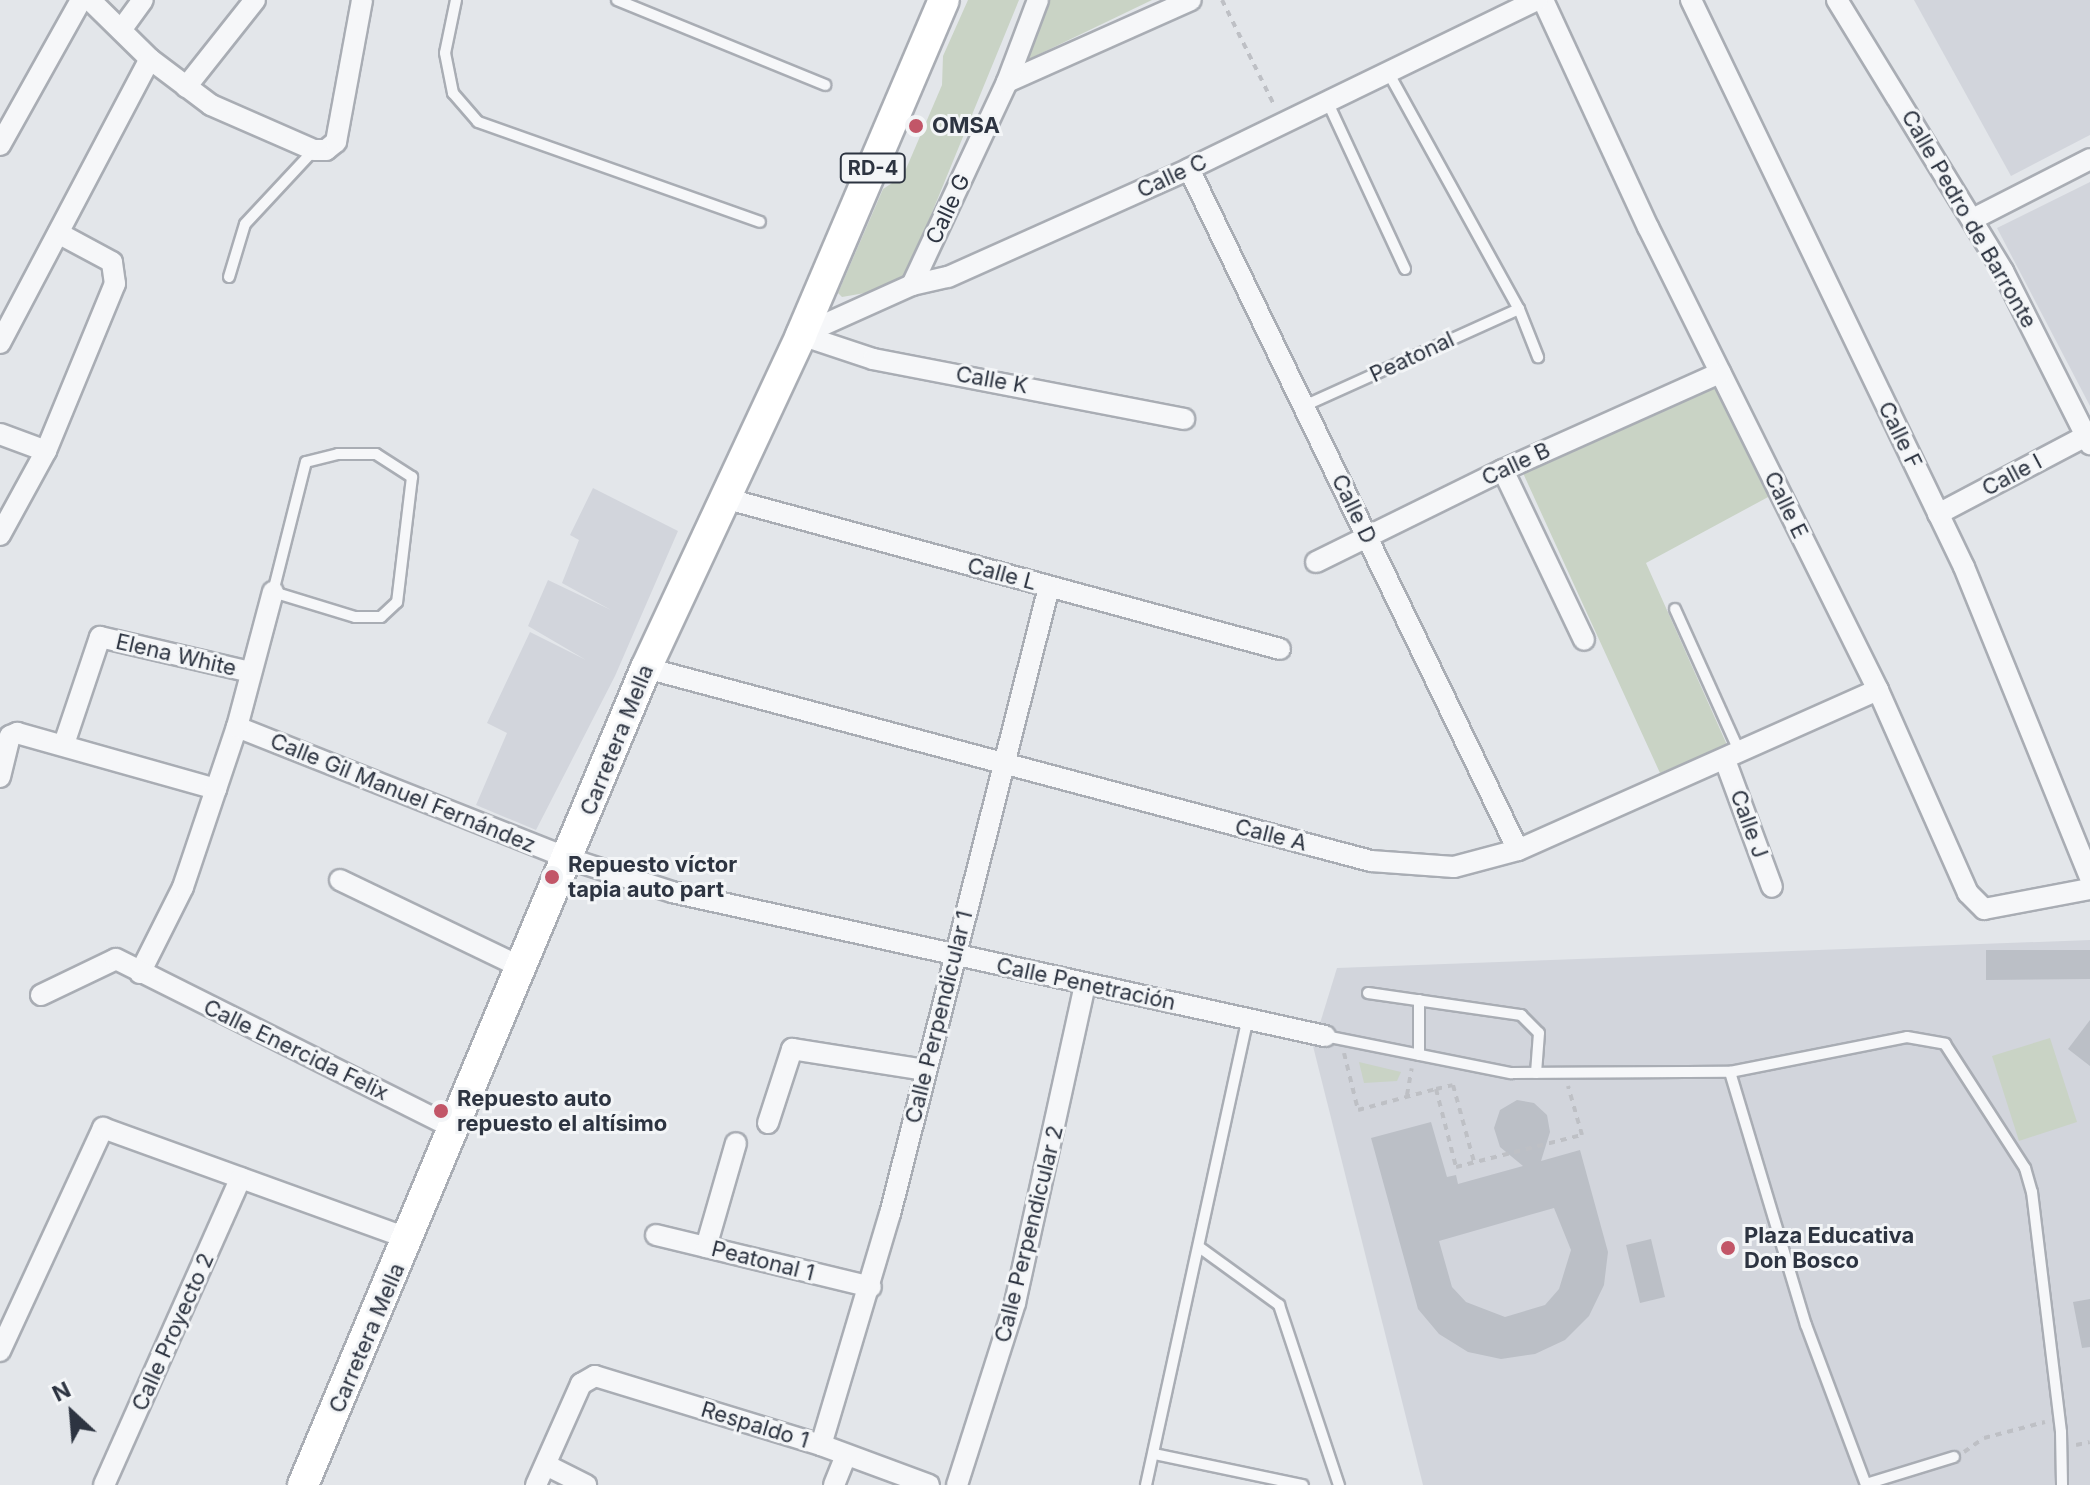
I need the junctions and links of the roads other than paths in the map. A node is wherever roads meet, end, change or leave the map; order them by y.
1 (81, 0) edge
2 (90, 0) edge
3 (143, 0) edge
4 (255, 0) edge
5 (362, 0) edge
6 (456, 0) edge
7 (617, 0) edge
8 (944, 0) edge
9 (1038, 0) edge
10 (1191, 0) edge
11 (1537, 0) edge
12 (1543, 0) edge
13 (1691, 0) edge
14 (1837, 0) edge
15 (121, 30) junction
16 (150, 59) junction
17 (1388, 72) junction
18 (1007, 82) junction
19 (825, 85) dead end
20 (186, 87) junction
21 (1328, 103) junction
22 (0, 145) edge
23 (320, 150) junction
24 (2090, 159) edge
25 (1189, 169) junction
26 (1973, 219) junction
27 (760, 222) dead end
28 (58, 233) junction
29 (1405, 269) dead end
30 (229, 277) dead end
31 (912, 285) junction
32 (1519, 309) junction
33 (801, 335) junction
34 (0, 343) edge
35 (1538, 357) dead end
36 (1720, 373) junction
37 (1304, 406) junction
38 (1184, 419) dead end
39 (0, 434) edge
40 (2088, 440) edge
41 (46, 451) junction
42 (1503, 470) junction
43 (724, 498) junction
44 (1938, 514) junction
45 (0, 535) edge
46 (1366, 536) junction
47 (1316, 562) dead end
48 (1049, 587) junction
49 (273, 592) junction
50 (1675, 609) dead end
51 (1584, 640) dead end
52 (1280, 649) dead end
53 (646, 668) junction
54 (251, 672) junction
55 (1878, 690) junction
56 (237, 727) junction
57 (64, 744) junction
58 (1733, 757) junction
59 (1006, 765) junction
60 (0, 777) edge
61 (216, 789) junction
62 (1518, 850) junction
63 (570, 859) junction
64 (2090, 877) edge
65 (340, 880) dead end
66 (1772, 887) dead end
67 (2090, 889) edge
68 (953, 954) junction
69 (523, 968) junction
70 (140, 973) junction
71 (1085, 985) junction
72 (1368, 993) dead end
73 (41, 995) dead end
74 (1419, 1000) junction
75 (1248, 1019) junction
76 (1333, 1038) joint
77 (1416, 1055) junction
78 (924, 1070) junction
79 (1730, 1072) junction
80 (1536, 1073) junction
81 (768, 1123) dead end
82 (452, 1127) junction
83 (736, 1143) dead end
84 (241, 1178) junction
85 (656, 1235) dead end
86 (409, 1239) junction
87 (706, 1247) junction
88 (1199, 1247) junction
89 (871, 1287) junction
90 (1, 1348) edge
91 (821, 1445) junction
92 (1154, 1454) junction
93 (846, 1455) junction
94 (1954, 1457) road end
95 (546, 1465) junction
96 (309, 1483) edge
97 (960, 1483) edge
98 (1866, 1484) edge
99 (104, 1485) edge
100 (536, 1485) edge
101 (586, 1485) edge
102 (834, 1485) edge
103 (929, 1485) edge
104 (1146, 1485) edge
105 (1303, 1485) edge
106 (1339, 1485) edge
107 (2062, 1485) edge

1 - 22 street
2 - 15 street
3 - 15 street
4 - 20 street
5 - 23 street
6 - 27 lane
7 - 19 lane
8 - 33 main road, Carretera Mella / RD-4
9 - 18 street, Calle G
10 - 18 street
11 - 17 street, Calle C
12 - 36 street, Calle E
13 - 44 street, Calle F
14 - 26 street, Calle Pedro de Barronte
15 - 16 street
16 - 20 street
16 - 28 street
17 - 21 street, Calle C
17 - 32 lane
18 - 31 street, Calle G
20 - 23 street
21 - 25 street, Calle C
21 - 29 lane
23 - 30 lane
24 - 26 street
25 - 31 street, Calle C
25 - 37 street, Calle D
26 - 40 street, Calle Pedro de Barronte
28 - 34 street
28 - 41 street
31 - 33 street, Calle C
32 - 35 lane
32 - 37 lane, Peatonal
33 - 38 street, Calle K
33 - 43 main road, Carretera Mella / RD-4
36 - 42 street, Calle B
36 - 55 street, Calle E
37 - 46 street, Calle D
39 - 41 street
40 - 44 street, Calle I
41 - 45 street
42 - 46 street, Calle B
42 - 51 street
43 - 48 street, Calle L
43 - 53 main road, Carretera Mella / RD-4
44 - 64 street, Calle F
46 - 47 street, Calle B
46 - 62 street, Calle D
48 - 52 street, Calle L
48 - 59 street, Calle Perpendicular 1
49 - 49 lane
49 - 54 street
50 - 58 lane
53 - 59 street, Calle A
53 - 63 main road, Carretera Mella / RD-4
54 - 56 street
54 - 57 street, Elena White
55 - 58 street, Calle A
55 - 67 street, Calle E
56 - 61 street
56 - 63 street, Calle Gil Manuel Fernández
57 - 60 street
57 - 61 street
58 - 62 street, Calle A
58 - 66 street, Calle J
59 - 62 street, Calle A
59 - 68 street, Calle Perpendicular 1
61 - 70 street
63 - 68 street, Calle Penetración
63 - 69 main road, Carretera Mella / RD-4
65 - 69 street
68 - 71 street, Calle Penetración
68 - 78 street, Calle Perpendicular 1
69 - 82 main road, Carretera Mella / RD-4
70 - 73 street, Calle Enercida Felix
70 - 82 street, Calle Enercida Felix
71 - 75 street, Calle Penetración
71 - 97 street, Calle Perpendicular 2
72 - 74 lane
74 - 77 lane
74 - 80 lane
75 - 76 street, Calle Penetración
75 - 88 lane
76 - 77 lane
77 - 80 lane
78 - 81 street
78 - 89 street, Calle Perpendicular 1
79 - 80 lane
79 - 98 lane
79 - 107 lane
82 - 86 main road, Carretera Mella / RD-4
83 - 87 street
84 - 86 street
84 - 90 street
84 - 99 street, Calle Proyecto 2
85 - 87 street, Peatonal 1
86 - 96 main road, Carretera Mella / RD-4
87 - 89 street, Peatonal 1
88 - 92 lane
88 - 106 lane
89 - 91 street, Calle Perpendicular 1
91 - 93 street, Respaldo 1
91 - 95 street, Respaldo 1
92 - 104 lane
92 - 105 lane
93 - 102 street
93 - 103 street, Respaldo 1
94 - 98 lane
95 - 100 street
95 - 101 street

